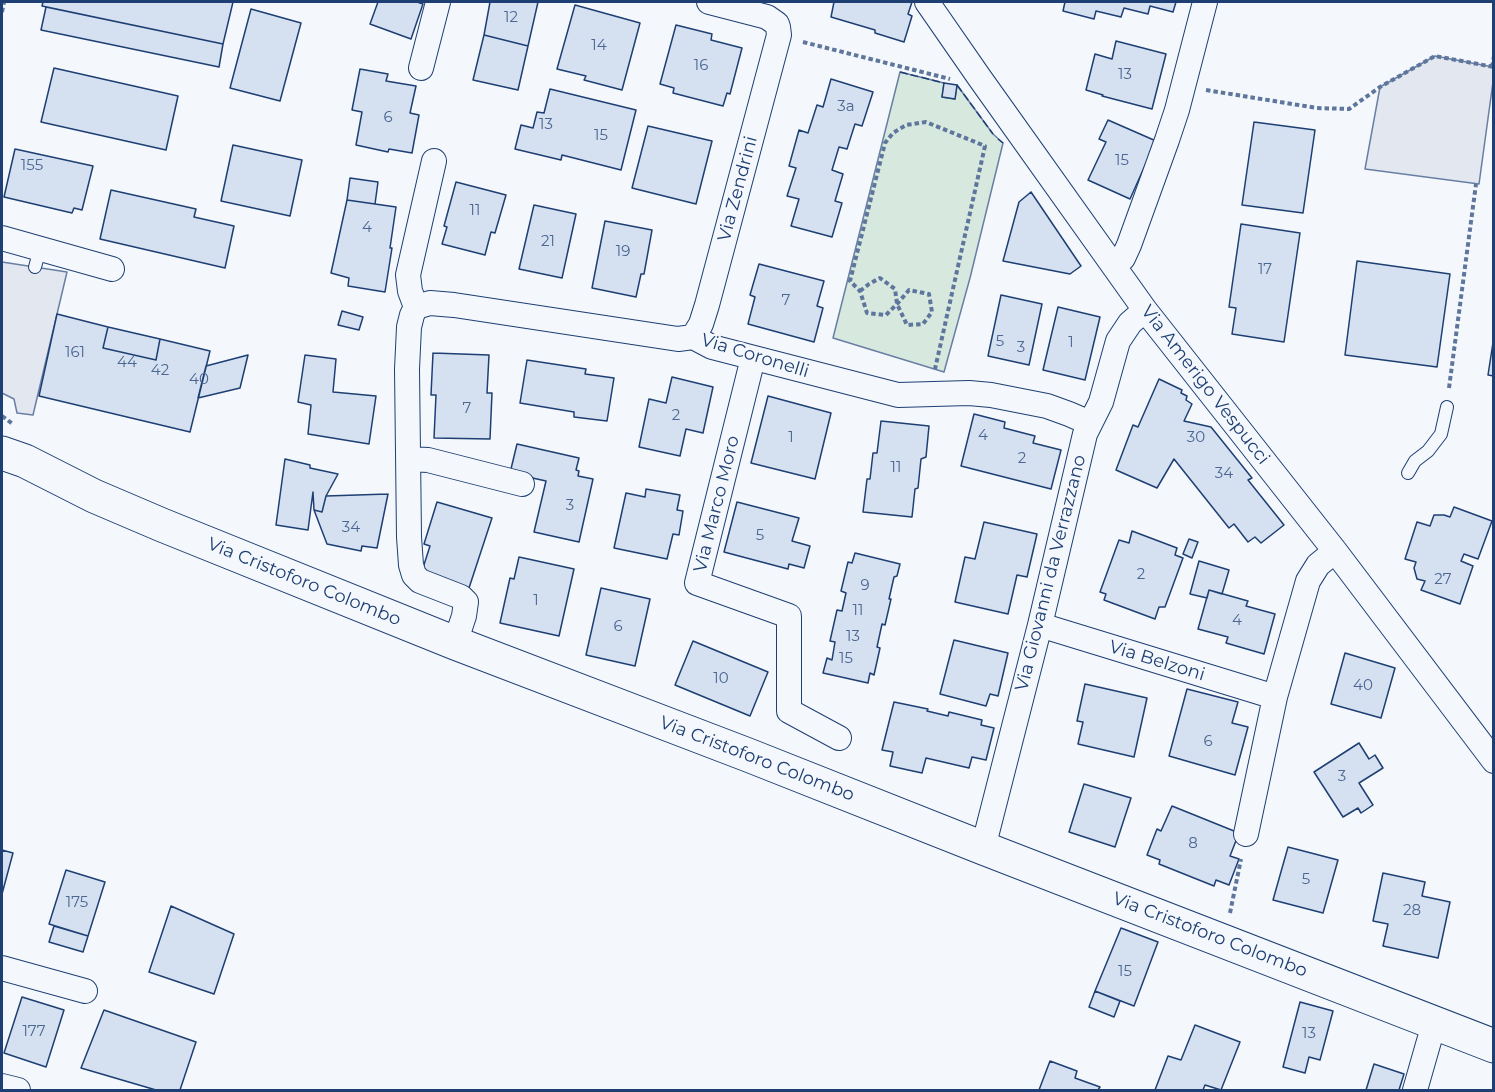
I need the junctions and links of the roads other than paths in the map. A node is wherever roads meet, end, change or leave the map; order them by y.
1 (438, 2) edge
2 (709, 2) edge
3 (927, 2) edge
4 (1205, 2) edge
5 (421, 68) dead end
6 (434, 161) dead end
7 (2, 238) edge
8 (1114, 266) junction
9 (112, 269) dead end
10 (416, 307) junction
11 (1145, 310) junction
12 (693, 337) junction
13 (753, 358) junction
14 (1447, 407) dead end
15 (1090, 423) junction
16 (9, 452) edge
17 (409, 459) junction
18 (1408, 473) dead end
19 (522, 484) dead end
20 (1335, 551) junction
21 (1040, 625) junction
22 (455, 643) junction
23 (1275, 697) junction
24 (839, 738) dead end
25 (1494, 761) edge
26 (1246, 834) road end
27 (983, 849) junction
28 (2, 968) edge
29 (85, 991) dead end
30 (1435, 1023) junction
31 (1494, 1046) edge
32 (2, 1086) edge
33 (18, 1090) edge
34 (1415, 1090) edge

1 - 5 street
2 - 12 street, Via Zendrini
3 - 8 street, Via Amerigo Vespucci
4 - 8 street
6 - 10 street
7 - 9 street
8 - 11 street, Via Amerigo Vespucci
10 - 12 street, Via Coronelli
10 - 17 street
11 - 15 street, Via Giovanni da Verrazzano
11 - 20 street, Via Amerigo Vespucci
12 - 13 street, Via Coronelli
13 - 15 street, Via Coronelli
13 - 24 street, Via Marco Moro
14 - 18 lane
15 - 21 street, Via Giovanni da Verrazzano
16 - 22 street, Via Cristoforo Colombo
17 - 19 street
17 - 22 street
20 - 23 street
20 - 25 street, Via Amerigo Vespucci
21 - 23 street, Via Belzoni
21 - 27 street, Via Giovanni da Verrazzano
22 - 27 street, Via Cristoforo Colombo
23 - 26 street
27 - 30 street, Via Cristoforo Colombo
28 - 29 street
30 - 31 street, Via Cristoforo Colombo
30 - 34 street
32 - 33 street

